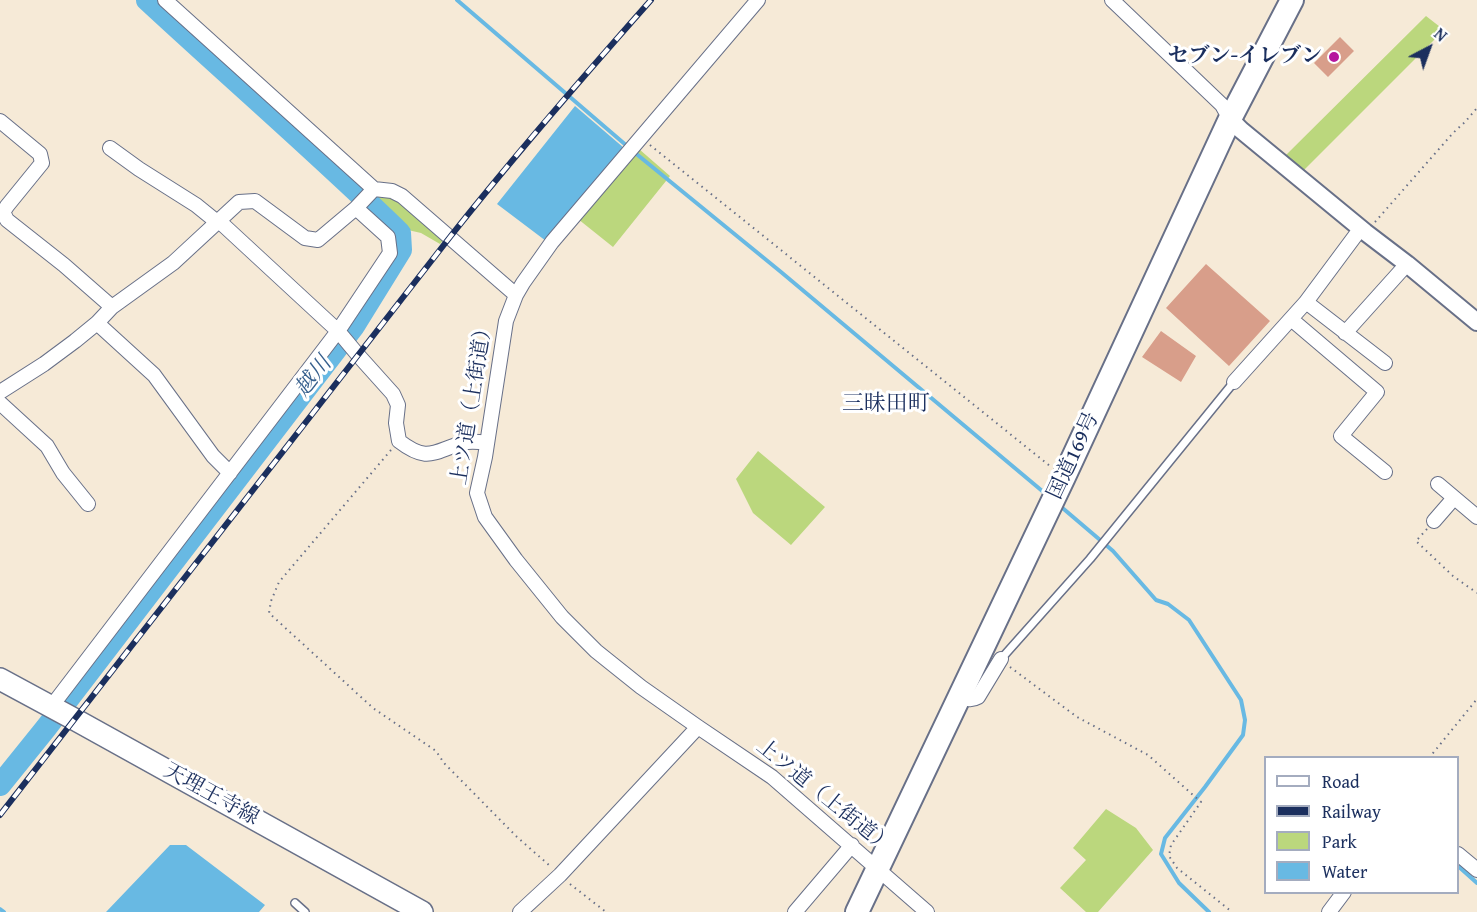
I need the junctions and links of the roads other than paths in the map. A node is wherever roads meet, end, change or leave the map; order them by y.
1 (165, 0) edge
2 (758, 0) edge
3 (1112, 0) edge
4 (1292, 0) edge
5 (1230, 119) junction
6 (0, 121) edge
7 (110, 148) dead end
8 (374, 189) junction
9 (356, 208) junction
10 (218, 221) junction
11 (1363, 230) junction
12 (1407, 264) junction
13 (516, 295) junction
14 (1306, 302) junction
15 (112, 307) junction
16 (1291, 319) junction
17 (1477, 322) edge
18 (97, 323) junction
19 (338, 331) junction
20 (1345, 333) junction
21 (1385, 363) dead end
22 (1234, 382) joint
23 (0, 392) edge
24 (0, 403) edge
25 (487, 443) junction
26 (1385, 472) dead end
27 (230, 473) junction
28 (1438, 484) dead end
29 (1454, 498) junction
30 (88, 504) dead end
31 (1477, 517) edge
32 (1434, 521) dead end
33 (1001, 659) joint
34 (0, 679) edge
35 (959, 696) junction
36 (57, 710) junction
37 (698, 727) junction
38 (852, 845) junction
39 (1459, 855) edge
40 (878, 868) junction
41 (1477, 870) edge
42 (1342, 894) edge
43 (295, 903) dead end
44 (305, 912) edge
45 (422, 912) edge
46 (520, 912) edge
47 (795, 912) edge
48 (857, 912) edge
49 (927, 912) edge
50 (1329, 912) edge

1 - 8 street
2 - 13 street, 上ツ道（上街道）
3 - 5 street
4 - 5 highway, 国道169号
5 - 11 street
5 - 35 highway, 国道169号
6 - 15 street
7 - 10 street
8 - 9 street
8 - 13 street
9 - 10 street
9 - 19 street
10 - 15 street
10 - 19 street
11 - 12 street
11 - 14 street
12 - 17 street
12 - 20 street
13 - 25 street, 上ツ道（上街道）
14 - 16 street
14 - 20 street
15 - 18 street
16 - 22 street
16 - 26 street
18 - 23 street
18 - 27 street
19 - 25 street
19 - 27 street
20 - 21 street
22 - 33 lane
24 - 30 street
25 - 37 street, 上ツ道（上街道）
27 - 36 street
28 - 29 street
29 - 31 street
29 - 32 street
33 - 35 street
34 - 36 main road, 天理王寺線
35 - 40 highway, 国道169号
36 - 45 main road, 天理王寺線
37 - 38 street, 上ツ道（上街道）
37 - 46 street
38 - 40 street, 上ツ道（上街道）
38 - 47 street
39 - 41 street
40 - 48 highway, 国道169号
40 - 49 street, 上ツ道（上街道）
42 - 50 street
43 - 44 lane

